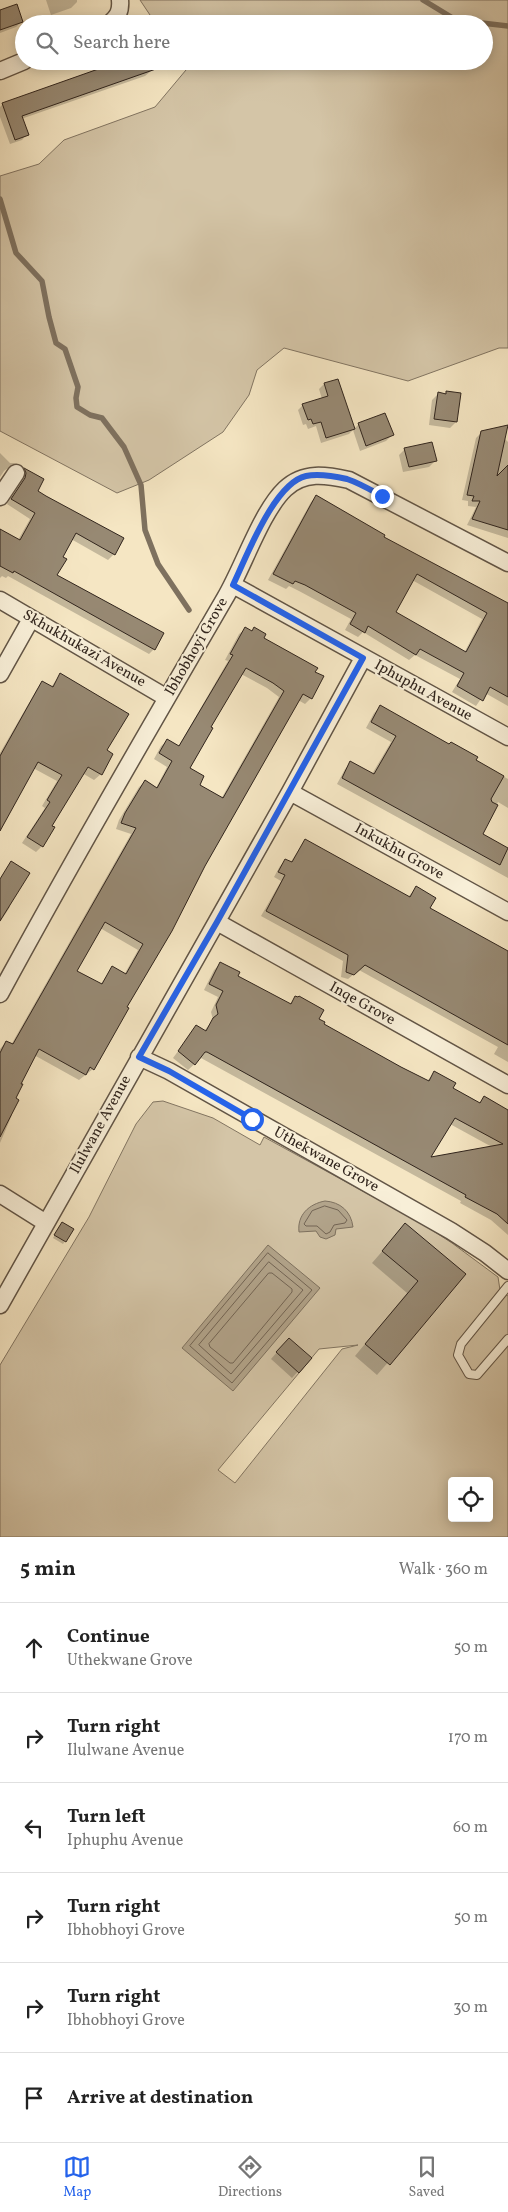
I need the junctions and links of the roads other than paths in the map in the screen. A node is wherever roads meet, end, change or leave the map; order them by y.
1 (120, 0) edge
2 (118, 15) edge
3 (15, 64) edge
4 (0, 70) edge
5 (16, 473) dead end
6 (0, 497) edge
7 (508, 563) edge
8 (233, 585) junction
9 (0, 600) edge
10 (31, 618) junction
11 (363, 658) junction
12 (0, 674) edge
13 (167, 698) junction
14 (508, 737) edge
15 (290, 792) junction
16 (508, 912) edge
17 (217, 922) junction
18 (0, 994) edge
19 (139, 1057) junction
20 (508, 1085) edge
21 (0, 1194) edge
22 (46, 1223) junction
23 (508, 1271) edge
24 (508, 1286) edge
25 (0, 1305) edge
26 (508, 1339) edge

1 - 2 street
3 - 4 street
5 - 6 street
7 - 8 street, Ibhobhoyi Grove
8 - 11 street, Iphuphu Avenue
8 - 13 street, Ibhobhoyi Grove
9 - 10 street, Skhukhukazi Avenue
10 - 12 street
10 - 13 street, Skhukhukazi Avenue
11 - 14 street, Iphuphu Avenue
11 - 15 street, Ilulwane Avenue
13 - 18 street, Ibhobhoyi Grove
15 - 16 street, Inkukhu Grove
15 - 17 street, Ilulwane Avenue
17 - 19 street, Ilulwane Avenue
17 - 20 street, Inqe Grove
19 - 22 street, Ilulwane Avenue
19 - 23 street, Uthekwane Grove
21 - 22 street
22 - 25 street, Ilulwane Avenue
24 - 26 lane

